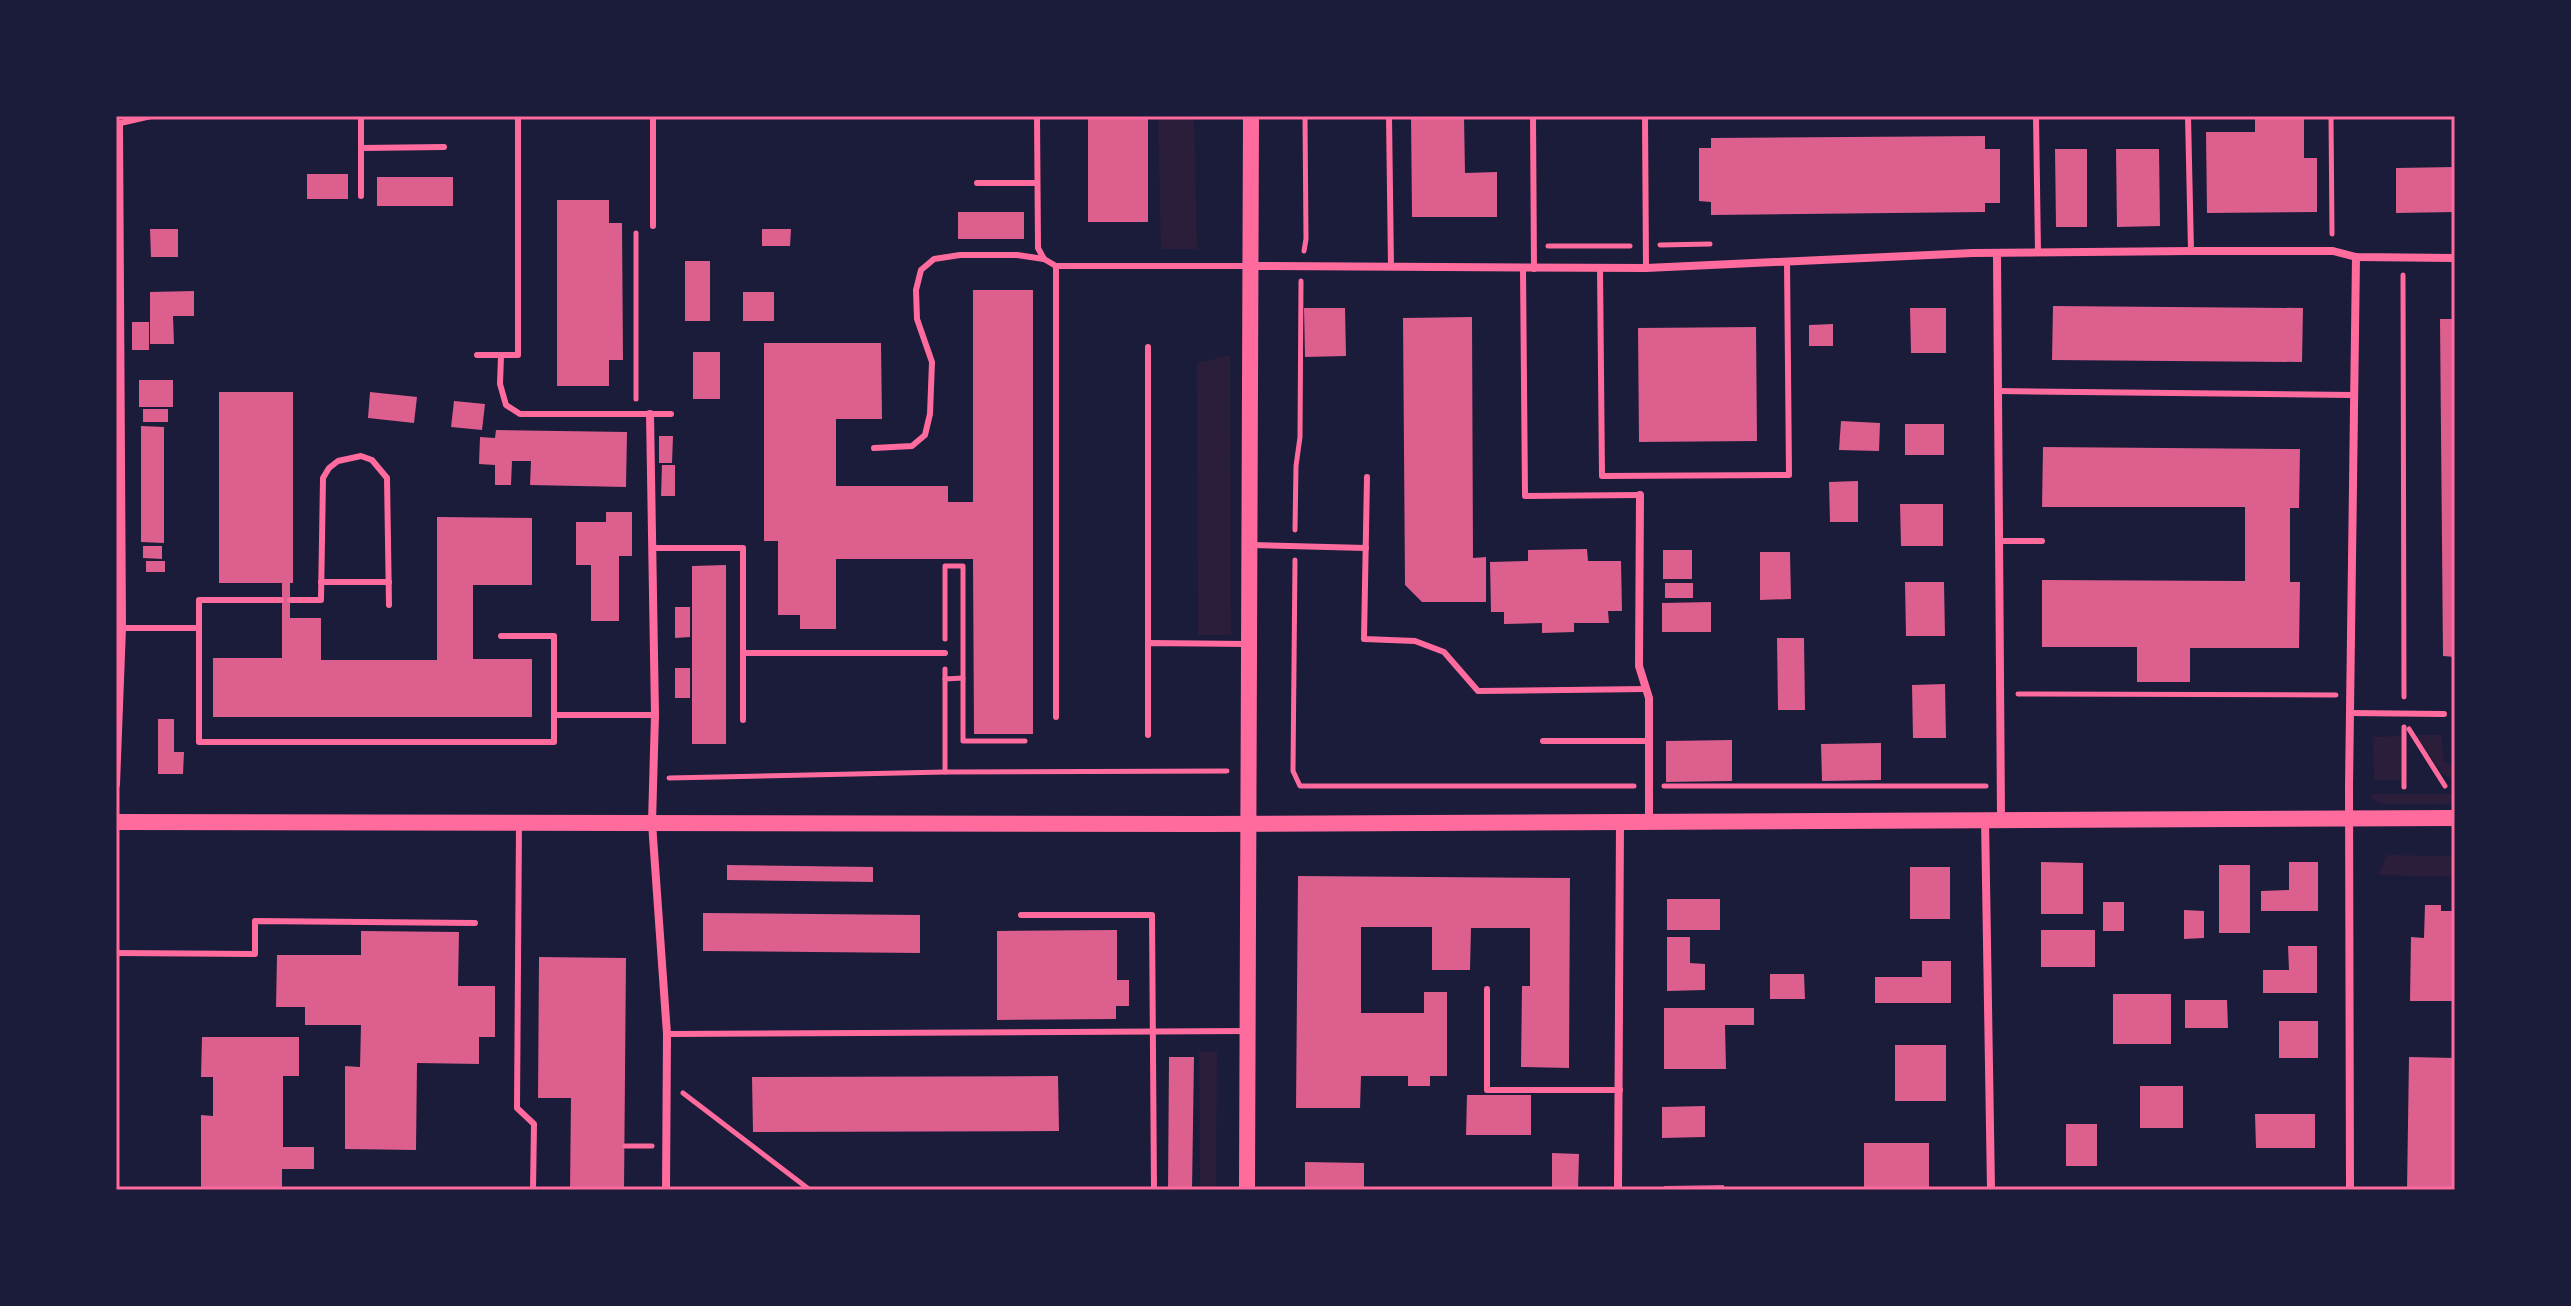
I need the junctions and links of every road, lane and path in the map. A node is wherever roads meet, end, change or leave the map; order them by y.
1 (151, 116) edge
2 (361, 116) edge
3 (518, 116) edge
4 (653, 116) edge
5 (1037, 116) edge
6 (1251, 116) edge
7 (1305, 116) edge
8 (1389, 116) edge
9 (1533, 116) edge
10 (1645, 116) edge
11 (2036, 116) edge
12 (2188, 116) edge
13 (2331, 116) edge
14 (118, 124) edge
15 (444, 147) dead end
16 (361, 148) junction
17 (977, 183) dead end
18 (1037, 183) junction
19 (361, 196) dead end
20 (636, 226) dead end
21 (653, 226) dead end
22 (118, 236) edge
23 (1725, 244) dead end
24 (1534, 246) junction
25 (1646, 246) junction
26 (2191, 251) junction
27 (2333, 251) junction
28 (2038, 252) junction
29 (1997, 253) junction
30 (2356, 257) junction
31 (2403, 258) junction
32 (2455, 258) edge
33 (1044, 259) junction
34 (1787, 262) junction
35 (1056, 266) junction
36 (1250, 266) junction
37 (1301, 267) junction
38 (1391, 267) junction
39 (1600, 268) junction
40 (1646, 268) junction
41 (1523, 269) junction
42 (1534, 269) junction
43 (1148, 347) dead end
44 (477, 355) dead end
45 (501, 356) junction
46 (1998, 391) junction
47 (2352, 395) junction
48 (636, 414) junction
49 (650, 414) junction
50 (671, 414) dead end
51 (874, 448) dead end
52 (1367, 477) dead end
53 (1640, 495) joint
54 (1999, 541) junction
55 (2042, 541) dead end
56 (1249, 545) junction
57 (1295, 546) junction
58 (652, 548) junction
59 (1366, 548) junction
60 (321, 582) junction
61 (389, 582) junction
62 (281, 600) dead end
63 (290, 600) dead end
64 (389, 605) dead end
65 (122, 628) junction
66 (199, 628) junction
67 (501, 636) dead end
68 (1148, 643) junction
69 (1248, 644) junction
70 (743, 653) junction
71 (945, 653) junction
72 (963, 678) junction
73 (945, 679) junction
74 (1646, 689) junction
75 (2001, 694) junction
76 (2350, 695) junction
77 (2350, 713) junction
78 (2404, 713) junction
79 (2444, 714) dead end
80 (554, 715) junction
81 (655, 715) junction
82 (1056, 717) dead end
83 (743, 720) dead end
84 (1148, 735) dead end
85 (1025, 741) dead end
86 (1543, 741) dead end
87 (1649, 741) junction
88 (1228, 771) dead end
89 (945, 772) junction
90 (652, 778) junction
91 (116, 784) edge
92 (1648, 786) junction
93 (2001, 786) junction
94 (2445, 786) dead end
95 (2404, 787) dead end
96 (1993, 818) junction
97 (2350, 818) junction
98 (2455, 818) edge
99 (116, 822) edge
100 (519, 822) junction
101 (1620, 822) junction
102 (1649, 822) junction
103 (652, 823) junction
104 (1248, 823) junction
105 (1021, 915) dead end
106 (475, 923) dead end
107 (116, 953) edge
108 (1487, 989) dead end
109 (1247, 1031) junction
110 (1153, 1032) junction
111 (667, 1034) junction
112 (667, 1081) junction
113 (1620, 1090) junction
114 (625, 1146) dead end
115 (657, 1146) dead end
116 (533, 1190) edge
117 (666, 1190) edge
118 (810, 1190) edge
119 (1154, 1190) edge
120 (1247, 1190) edge
121 (1618, 1190) edge
122 (1991, 1190) edge
123 (2350, 1190) edge

1 - 14 lane
2 - 16 lane
3 - 45 lane
4 - 21 lane
5 - 18 lane
6 - 36 main road
7 - 37 path
8 - 38 lane
9 - 24 lane
10 - 25 lane
11 - 28 lane
12 - 26 lane
13 - 27 path
14 - 22 street
15 - 16 lane
16 - 19 lane
17 - 18 lane
18 - 33 lane
20 - 48 path
22 - 65 street
23 - 25 path
24 - 25 path
24 - 42 lane
25 - 40 lane
26 - 27 street
26 - 28 street
27 - 30 street
28 - 29 street
29 - 34 street
29 - 46 street
30 - 31 street
30 - 47 street
31 - 32 street
31 - 78 path
33 - 35 lane
33 - 51 lane
34 - 39 lane
34 - 40 street
35 - 36 lane
35 - 82 lane
36 - 37 street
36 - 56 main road
37 - 38 street
37 - 57 path
38 - 41 street
39 - 40 street
39 - 42 street
41 - 42 street
41 - 53 lane
43 - 68 lane
44 - 45 lane
45 - 48 lane
46 - 47 lane
46 - 54 street
47 - 76 street
48 - 49 lane
49 - 50 lane
49 - 58 street
52 - 59 lane
53 - 74 street
54 - 55 lane
54 - 75 street
56 - 57 lane
56 - 69 main road
57 - 59 lane
57 - 92 path
58 - 70 lane
58 - 81 street
59 - 74 lane
60 - 61 lane
60 - 61 lane
60 - 63 lane
61 - 64 lane
62 - 66 lane
65 - 66 lane
65 - 91 street
66 - 80 lane
67 - 80 lane
68 - 69 lane
68 - 84 lane
69 - 104 main road
70 - 71 lane
70 - 83 lane
71 - 72 path
71 - 73 path
72 - 73 path
72 - 85 path
73 - 89 path
74 - 87 street
75 - 76 path
75 - 93 street
76 - 77 street
77 - 78 lane
77 - 97 street
78 - 79 lane
78 - 94 path
78 - 95 path
80 - 81 lane
81 - 90 street
86 - 87 lane
87 - 92 street
88 - 89 path
89 - 90 path
90 - 103 street
92 - 93 path
92 - 102 street
93 - 96 street
96 - 97 main road
96 - 102 main road
96 - 122 street
97 - 98 main road
97 - 123 street
99 - 100 main road
100 - 103 main road
100 - 116 lane
101 - 102 main road
101 - 104 main road
101 - 113 street
103 - 104 main road
103 - 111 street
104 - 109 main road
105 - 110 lane
106 - 107 lane
108 - 113 lane
109 - 110 lane
109 - 120 main road
110 - 111 lane
110 - 119 lane
111 - 112 street
112 - 117 street
112 - 118 path
113 - 121 street
114 - 115 path

